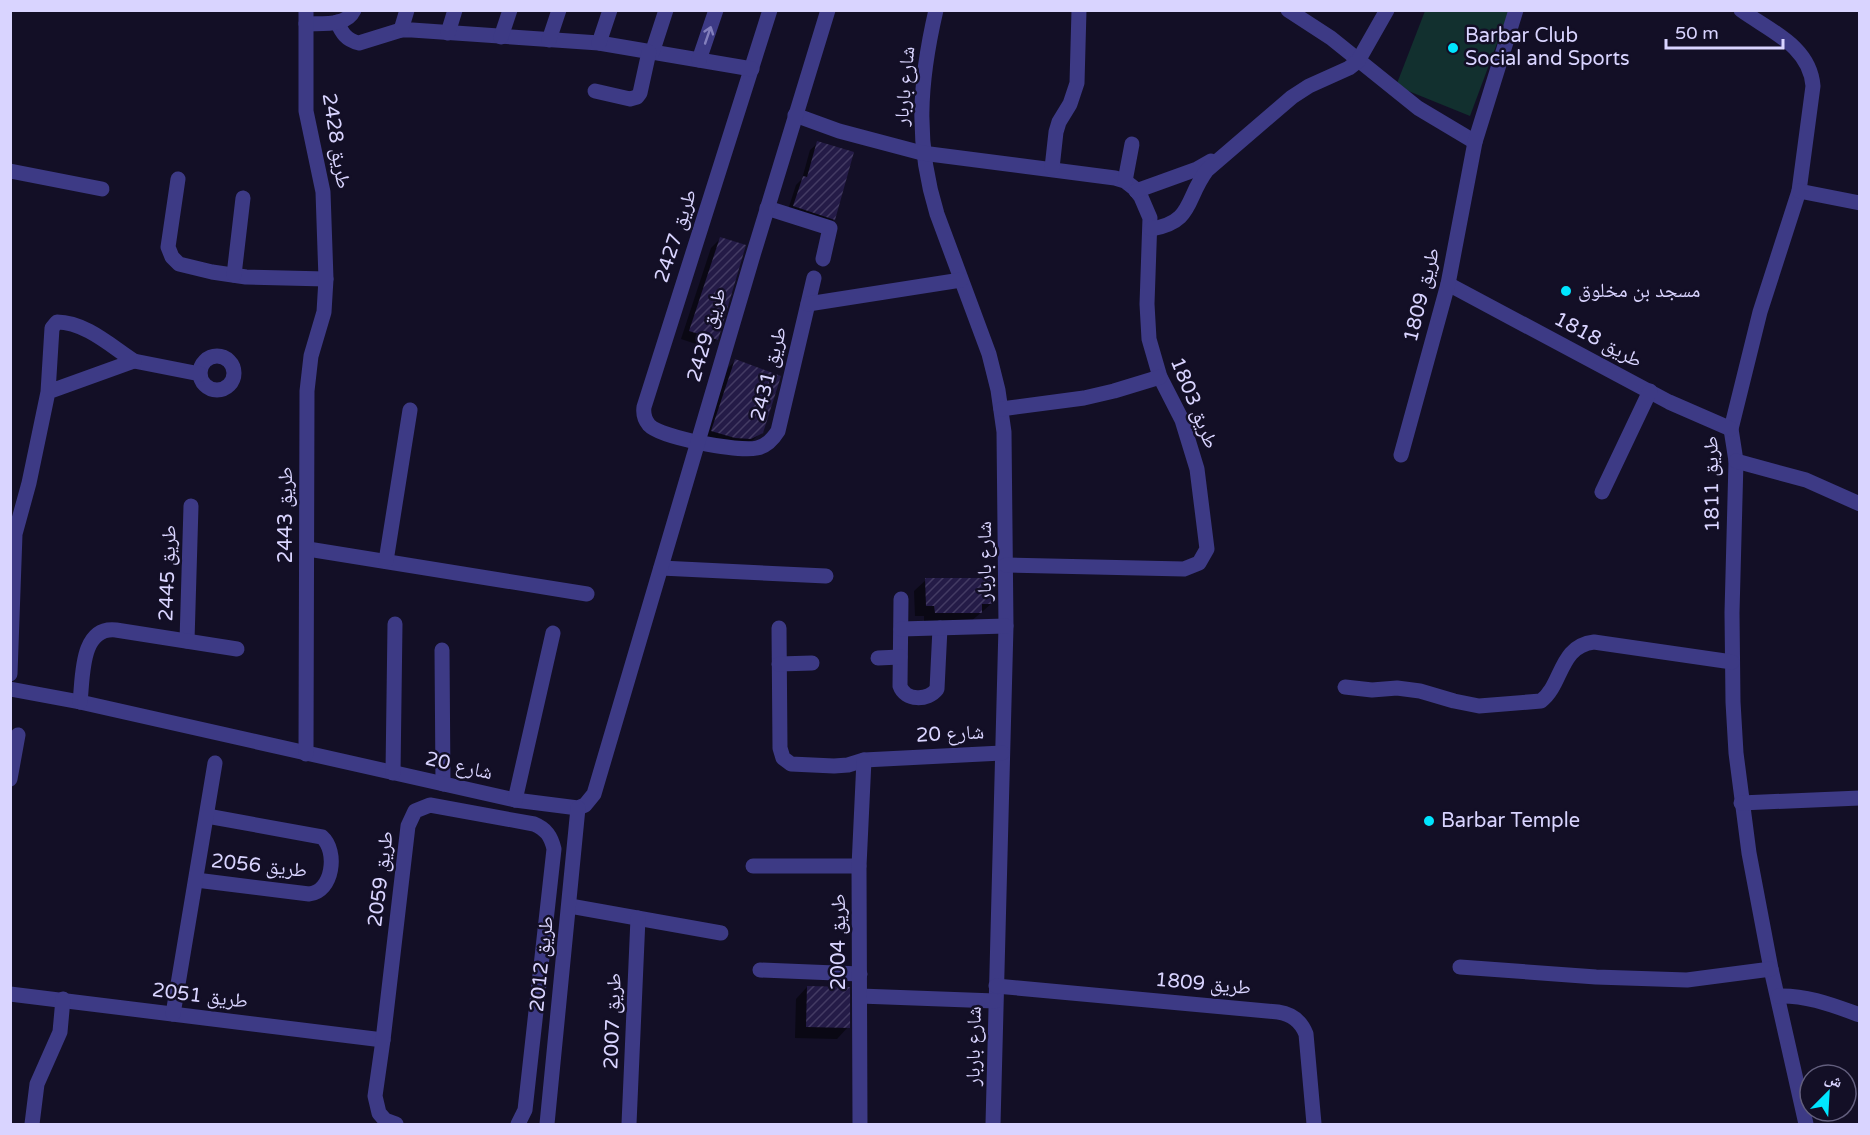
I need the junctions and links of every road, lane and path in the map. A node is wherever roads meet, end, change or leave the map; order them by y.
1 (354, 10) edge
2 (407, 10) edge
3 (455, 10) edge
4 (510, 10) edge
5 (560, 10) edge
6 (610, 10) edge
7 (666, 10) edge
8 (716, 10) edge
9 (770, 10) edge
10 (828, 10) edge
11 (936, 10) edge
12 (1080, 10) edge
13 (1288, 10) edge
14 (1387, 10) edge
15 (1516, 10) edge
16 (1741, 10) edge
17 (306, 17) edge
18 (337, 22) junction
19 (401, 30) junction
20 (448, 33) junction
21 (501, 37) junction
22 (549, 40) junction
23 (599, 44) junction
24 (650, 53) junction
25 (699, 60) junction
26 (1358, 61) junction
27 (752, 69) junction
28 (595, 92) dead end
29 (795, 115) junction
30 (1475, 142) junction
31 (1132, 144) dead end
32 (922, 153) junction
33 (1222, 156) junction
34 (1052, 168) junction
35 (10, 171) edge
36 (178, 179) dead end
37 (1130, 186) junction
38 (102, 189) dead end
39 (1799, 191) junction
40 (243, 198) dead end
41 (1860, 202) edge
42 (767, 208) junction
43 (1151, 230) junction
44 (823, 259) dead end
45 (234, 275) junction
46 (814, 278) dead end
47 (326, 279) junction
48 (961, 280) junction
49 (1448, 284) junction
50 (808, 304) junction
51 (134, 361) junction
52 (200, 374) dead end
53 (1160, 377) junction
54 (1650, 391) junction
55 (48, 392) junction
56 (1001, 409) junction
57 (410, 410) dead end
58 (1731, 429) junction
59 (698, 443) junction
60 (1401, 455) dead end
61 (1736, 461) junction
62 (1602, 492) dead end
63 (1860, 504) edge
64 (190, 506) dead end
65 (308, 549) junction
66 (386, 561) junction
67 (1006, 565) junction
68 (661, 568) junction
69 (826, 576) dead end
70 (587, 594) dead end
71 (901, 599) dead end
72 (395, 624) dead end
73 (1006, 626) junction
74 (779, 628) dead end
75 (940, 628) junction
76 (901, 629) junction
77 (553, 633) dead end
78 (187, 641) junction
79 (237, 649) dead end
80 (442, 650) dead end
81 (900, 657) junction
82 (878, 658) dead end
83 (1732, 662) junction
84 (812, 663) dead end
85 (779, 664) junction
86 (10, 674) edge
87 (1345, 687) dead end
88 (10, 688) edge
89 (80, 702) junction
90 (18, 735) dead end
91 (1002, 753) junction
92 (306, 754) junction
93 (864, 760) junction
94 (215, 763) dead end
95 (393, 773) junction
96 (10, 779) edge
97 (443, 784) junction
98 (1860, 798) edge
99 (515, 800) junction
100 (1741, 803) junction
101 (578, 808) junction
102 (207, 816) junction
103 (753, 866) dead end
104 (859, 866) junction
105 (196, 880) junction
106 (570, 906) junction
107 (638, 918) junction
108 (721, 933) dead end
109 (1460, 967) dead end
110 (1771, 969) junction
111 (760, 970) dead end
112 (860, 974) junction
113 (10, 994) edge
114 (996, 994) junction
115 (860, 996) junction
116 (1778, 996) junction
117 (63, 999) junction
118 (173, 1014) junction
119 (1860, 1015) edge
120 (384, 1040) junction
121 (32, 1125) edge
122 (396, 1125) edge
123 (518, 1125) edge
124 (547, 1125) edge
125 (629, 1125) edge
126 (860, 1125) edge
127 (993, 1125) edge
128 (1314, 1125) edge
129 (1806, 1125) edge

1 - 18 street
2 - 19 street
3 - 20 street
4 - 21 street
5 - 22 street
6 - 23 street
7 - 24 street
25 -> 8 street
9 - 27 street, طريق 2427
10 - 29 street, طريق 2429
11 - 32 street, شارع باربار
12 - 34 street
13 - 26 street
14 - 26 street
15 - 30 street, طريق 1809
16 - 39 street, طريق 1811
17 - 18 street
17 - 47 street, طريق 2428
18 - 19 street
19 - 20 street
20 - 21 street
21 - 22 street
22 - 23 street
23 - 24 street
24 - 25 street
24 - 28 street
25 - 27 street
26 - 30 street
26 - 33 street
27 - 59 street, طريق 2427
29 - 32 street
29 - 42 street, طريق 2429
30 - 49 street, طريق 1809
31 - 37 street
32 - 34 street
32 - 48 street, شارع باربار
33 - 37 street
33 - 43 street
34 - 37 street
35 - 38 street
36 - 45 street
37 - 43 street, طريق 1803
39 - 41 street
39 - 58 street, طريق 1811
40 - 45 street
42 - 44 street
42 - 59 street, طريق 2429
43 - 53 street, طريق 1803
45 - 47 street
46 - 50 street, طريق 2431
47 - 65 street, طريق 2443
48 - 50 street
48 - 56 street, شارع باربار
49 - 54 street, طريق 1818
49 - 60 street, طريق 1809
50 - 59 street, طريق 2431
51 - 52 street
51 - 55 street
51 - 55 street
53 - 56 street
53 - 67 street, طريق 1803
54 - 58 street, طريق 1818
54 - 62 street
55 - 86 street
56 - 67 street, شارع باربار
57 - 66 street
58 - 61 street, طريق 1811
59 - 68 street, طريق 2429
61 - 63 street
61 - 83 street, طريق 1811
64 - 78 street, طريق 2445
65 - 66 street
65 - 92 street, طريق 2443
66 - 70 street
67 - 73 street, شارع باربار
68 - 69 street
68 - 101 street
71 - 76 street
72 - 95 street
73 - 75 street
73 - 91 street, شارع باربار
74 - 85 street
75 - 76 street
75 - 81 street
76 - 81 street
77 - 99 street
78 - 79 street
78 - 89 street
80 - 97 street
81 - 82 street
83 - 87 street
83 - 100 street, طريق 1811
84 - 85 street
85 - 93 street, شارع 20
88 - 89 street, شارع 20
89 - 92 street, شارع 20
90 - 96 street
91 - 93 street, شارع 20
91 - 114 street, شارع باربار
92 - 95 street, شارع 20
93 - 104 street, طريق 2004
94 - 102 street, طريق 2056
95 - 97 street, شارع 20
97 - 99 street, شارع 20
98 - 100 street
99 - 101 street, شارع 20
100 - 110 street, طريق 1811
101 - 106 street, طريق 2012
102 - 105 street, طريق 2056
102 - 105 street, طريق 2056
103 - 104 street
104 - 112 street, طريق 2004
105 - 118 street, طريق 2056
106 - 107 street
106 - 124 street, طريق 2012
107 - 108 street
107 - 125 street, طريق 2007
109 - 110 street
110 - 116 street, طريق 1811
111 - 112 street
112 - 115 street, طريق 2004
113 - 117 street, طريق 2051
114 - 115 street, طريق 1809
114 - 127 street, شارع باربار
114 - 128 street, طريق 1809
115 - 126 street, طريق 2004
116 - 119 street
116 - 129 street, طريق 1811
117 - 118 street, طريق 2051
117 - 121 street
118 - 120 street, طريق 2051
120 - 122 street, طريق 2059
120 - 123 street, طريق 2059

